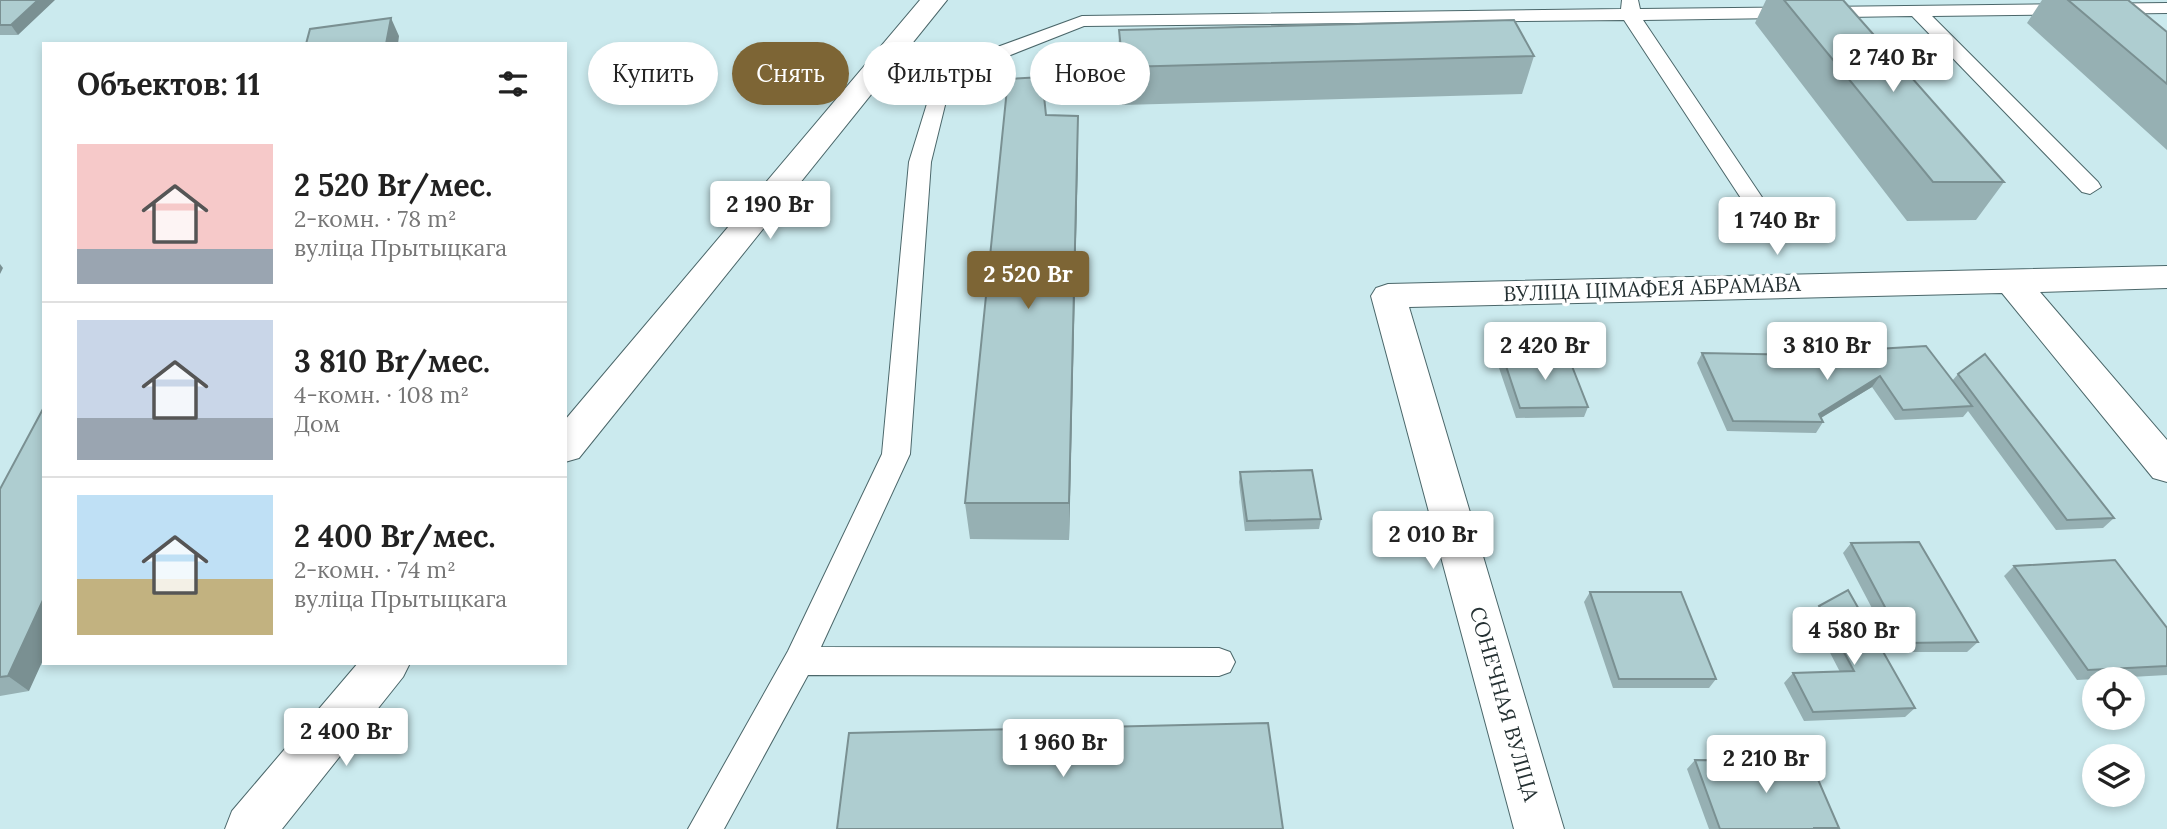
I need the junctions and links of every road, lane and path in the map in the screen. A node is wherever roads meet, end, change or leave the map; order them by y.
1 (934, 0) edge
2 (1631, 8) edge
3 (2167, 8) edge
4 (1918, 12) junction
5 (2090, 187) dead end
6 (1777, 236) dead end
7 (2167, 277) edge
8 (2010, 279) junction
9 (1388, 296) joint
10 (567, 445) edge
11 (2167, 467) edge
12 (799, 661) junction
13 (1219, 662) dead end
14 (385, 665) edge
15 (250, 829) edge
16 (705, 829) edge
17 (1539, 829) edge

1 - 10 street
2 - 4 lane
2 - 6 lane
2 - 12 lane
3 - 4 lane
4 - 5 lane
7 - 8 street, ВУЛІЦА ЦІМАФЕЯ АБРАМАВА
8 - 9 street, ВУЛІЦА ЦІМАФЕЯ АБРАМАВА
8 - 11 street
9 - 17 street, СОНЕЧНАЯ ВУЛІЦА
12 - 13 lane
12 - 16 lane
14 - 15 street

